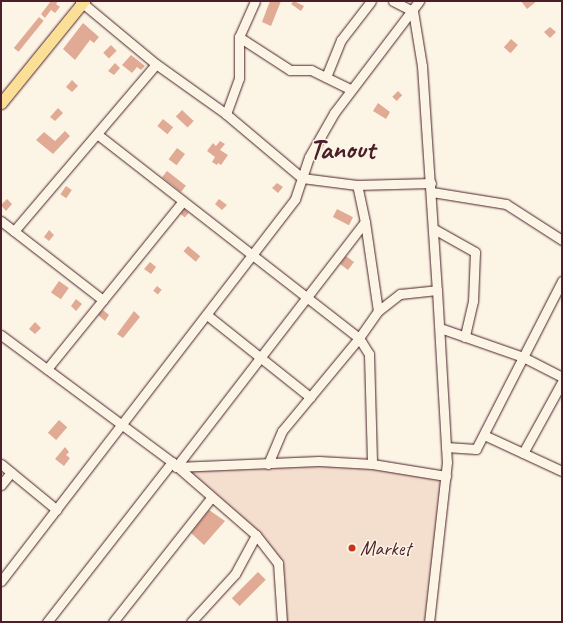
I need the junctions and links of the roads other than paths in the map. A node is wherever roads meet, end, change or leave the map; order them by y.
1 (255, 1) edge
2 (371, 1) edge
3 (393, 1) edge
4 (419, 1) edge
5 (82, 2) edge
6 (413, 11) junction
7 (239, 37) junction
8 (156, 64) junction
9 (326, 77) junction
10 (350, 89) junction
11 (1, 103) edge
12 (226, 114) junction
13 (97, 134) junction
14 (302, 178) junction
15 (357, 185) junction
16 (431, 187) junction
17 (183, 201) junction
18 (1, 221) edge
19 (365, 222) junction
20 (434, 229) junction
21 (14, 232) junction
22 (562, 240) edge
23 (253, 256) junction
24 (562, 281) edge
25 (437, 290) junction
26 (307, 298) junction
27 (103, 300) junction
28 (378, 311) junction
29 (207, 315) junction
30 (440, 328) junction
31 (1, 336) edge
32 (465, 337) junction
33 (359, 338) junction
34 (260, 357) junction
35 (523, 357) junction
36 (47, 369) junction
37 (562, 377) edge
38 (562, 382) edge
39 (310, 397) junction
40 (123, 425) junction
41 (484, 435) junction
42 (446, 447) junction
43 (523, 453) junction
44 (1, 464) edge
45 (268, 464) junction
46 (372, 464) junction
47 (174, 465) junction
48 (562, 471) edge
49 (11, 472) junction
50 (446, 476) junction
51 (1, 485) edge
52 (211, 498) junction
53 (57, 510) junction
54 (256, 535) junction
55 (1, 581) edge
56 (47, 622) edge
57 (113, 622) edge
58 (191, 622) edge
59 (282, 622) edge
60 (429, 622) edge

1 - 7 street
2 - 9 street
3 - 6 street
4 - 6 street
5 - 8 street
5 - 11 main road
6 - 10 street
6 - 16 street
7 - 9 street
7 - 12 street
8 - 12 street
8 - 13 street
9 - 10 street
10 - 14 street
12 - 14 street
13 - 17 street
13 - 21 street
14 - 15 street
14 - 23 street
15 - 16 street
15 - 19 street
16 - 20 street
16 - 22 street
17 - 23 street
17 - 27 street
18 - 21 street
19 - 26 street
19 - 28 street
20 - 25 street
20 - 32 street
21 - 27 street
23 - 26 street
23 - 29 street
24 - 35 street
25 - 28 street
25 - 30 street
26 - 33 street
26 - 34 street
27 - 36 street
28 - 33 street
29 - 34 street
29 - 40 street
30 - 32 street
30 - 42 street
31 - 36 street
32 - 35 street
33 - 39 street
33 - 46 street
34 - 39 street
34 - 47 street
35 - 37 street
35 - 41 street
36 - 40 street
38 - 43 street
39 - 45 street
40 - 47 street
40 - 53 street
41 - 42 street
41 - 43 street
42 - 50 street
43 - 48 street
44 - 49 street
45 - 46 street
45 - 47 street
46 - 50 street
47 - 52 street
47 - 56 street
49 - 51 street
49 - 53 street
50 - 60 street
52 - 54 street
52 - 57 street
53 - 55 street
54 - 58 street
54 - 59 street

